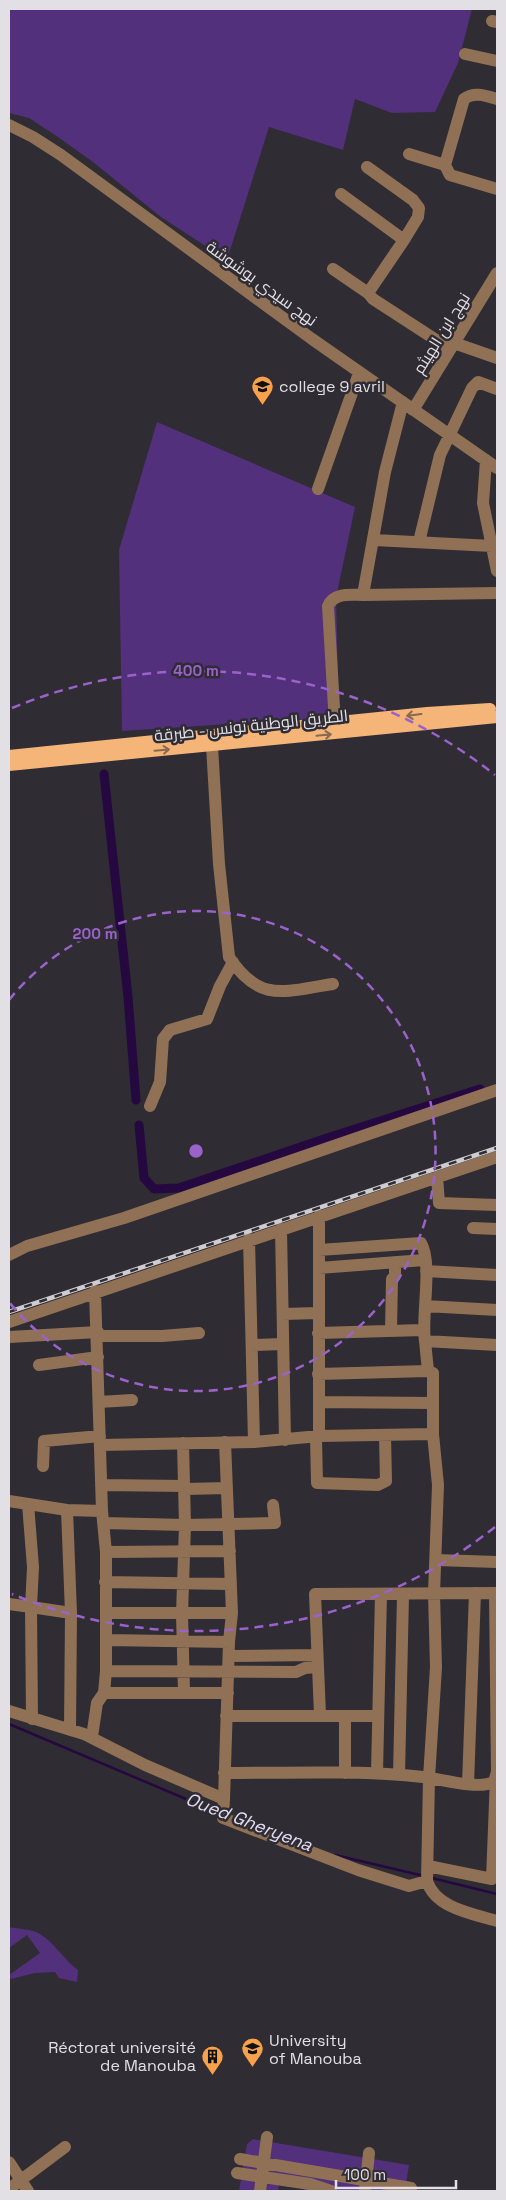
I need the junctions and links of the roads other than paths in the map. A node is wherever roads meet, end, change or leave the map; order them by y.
1 (465, 54) dead end
2 (497, 61) edge
3 (497, 99) edge
4 (9, 125) edge
5 (409, 154) dead end
6 (445, 166) junction
7 (367, 167) dead end
8 (497, 189) edge
9 (341, 194) dead end
10 (404, 240) junction
11 (332, 269) dead end
12 (497, 274) edge
13 (368, 293) junction
14 (452, 346) junction
15 (497, 358) edge
16 (359, 373) junction
17 (497, 389) edge
18 (408, 406) junction
19 (450, 434) junction
20 (486, 460) junction
21 (497, 468) edge
22 (318, 490) dead end
23 (374, 540) junction
24 (420, 542) junction
25 (492, 546) junction
26 (497, 571) edge
27 (497, 593) edge
28 (363, 595) junction
29 (497, 709) edge
30 (497, 717) edge
31 (335, 724) junction
32 (367, 726) junction
33 (212, 746) junction
34 (9, 756) edge
35 (9, 765) edge
36 (233, 962) junction
37 (333, 984) dead end
38 (497, 1090) edge
39 (150, 1106) dead end
40 (497, 1156) edge
41 (437, 1177) junction
42 (497, 1205) edge
43 (319, 1216) junction
44 (473, 1228) dead end
45 (281, 1229) junction
46 (497, 1229) edge
47 (249, 1240) junction
48 (320, 1250) junction
49 (9, 1255) edge
50 (395, 1263) junction
51 (425, 1266) junction
52 (319, 1268) junction
53 (497, 1275) edge
54 (96, 1291) junction
55 (425, 1306) junction
56 (497, 1310) edge
57 (318, 1312) junction
58 (283, 1314) junction
59 (9, 1322) edge
60 (391, 1331) junction
61 (199, 1333) dead end
62 (318, 1333) junction
63 (98, 1334) junction
64 (424, 1336) junction
65 (9, 1337) edge
66 (283, 1344) junction
67 (252, 1345) junction
68 (497, 1345) edge
69 (98, 1357) junction
70 (39, 1365) dead end
71 (428, 1371) junction
72 (318, 1374) junction
73 (132, 1400) dead end
74 (99, 1402) junction
75 (320, 1402) junction
76 (434, 1403) junction
77 (433, 1434) junction
78 (317, 1436) junction
79 (386, 1436) junction
80 (100, 1440) junction
81 (285, 1440) junction
82 (225, 1442) junction
83 (254, 1442) junction
84 (183, 1443) junction
85 (42, 1466) dead end
86 (100, 1485) junction
87 (185, 1488) junction
88 (227, 1488) junction
89 (9, 1500) edge
90 (28, 1504) junction
91 (273, 1505) dead end
92 (67, 1510) junction
93 (103, 1517) junction
94 (228, 1524) junction
95 (185, 1525) junction
96 (230, 1551) junction
97 (106, 1552) junction
98 (184, 1552) junction
99 (436, 1560) junction
100 (497, 1562) edge
101 (105, 1582) junction
102 (184, 1582) junction
103 (231, 1584) junction
104 (475, 1593) junction
105 (496, 1593) edge
106 (381, 1594) junction
107 (403, 1594) junction
108 (434, 1594) junction
109 (9, 1604) edge
110 (31, 1606) junction
111 (71, 1613) junction
112 (106, 1613) junction
113 (182, 1614) junction
114 (232, 1614) junction
115 (106, 1640) junction
116 (184, 1640) junction
117 (229, 1642) junction
118 (230, 1656) junction
119 (496, 1657) edge
120 (318, 1661) junction
121 (106, 1671) junction
122 (184, 1673) junction
123 (228, 1673) junction
124 (184, 1692) junction
125 (104, 1693) junction
126 (228, 1693) junction
127 (9, 1711) edge
128 (226, 1716) junction
129 (320, 1716) junction
130 (345, 1716) junction
131 (378, 1716) junction
132 (32, 1719) junction
133 (70, 1730) junction
134 (92, 1737) junction
135 (224, 1773) junction
136 (345, 1773) junction
137 (377, 1773) junction
138 (399, 1775) junction
139 (496, 1777) edge
140 (429, 1778) junction
141 (468, 1784) junction
142 (223, 1809) junction
143 (427, 1873) junction
144 (497, 1921) edge
145 (267, 2137) dead end
146 (65, 2147) dead end
147 (369, 2153) dead end
148 (240, 2159) dead end
149 (9, 2162) edge
150 (264, 2163) junction
151 (237, 2173) dead end
152 (262, 2177) junction
153 (366, 2185) edge
154 (25, 2186) edge
155 (411, 2188) dead end
156 (9, 2189) edge
157 (260, 2191) edge
158 (330, 2191) edge

1 - 2 street
3 - 6 street
4 - 16 street, نهج سيدي بوشوشة
5 - 6 street
6 - 8 street
7 - 10 street
9 - 10 street
10 - 13 street
11 - 13 street
12 - 14 street, نهج ابن الهيثم
13 - 14 street
14 - 15 street
14 - 18 street, نهج ابن الهيثم
16 - 18 street, نهج سيدي بوشوشة
16 - 22 street
17 - 19 street
18 - 19 street, نهج سيدي بوشوشة
18 - 23 street, نهج ابن الهيثم
19 - 20 street, نهج سيدي بوشوشة
19 - 24 street
20 - 21 street, نهج سيدي بوشوشة
20 - 25 street
23 - 24 street
23 - 28 street, نهج ابن الهيثم
24 - 25 street
25 - 26 street
27 - 28 street
28 - 31 street
29 -> 32 main road, الطريق الوطنية تونس - طبرقة
30 - 32 main road, الطريق الوطنية تونس - طبرقة
31 - 32 main road, الطريق الوطنية تونس - طبرقة
31 - 34 main road, الطريق الوطنية تونس - طبرقة
33 -> 32 main road, الطريق الوطنية تونس - طبرقة
35 -> 33 main road, الطريق الوطنية تونس - طبرقة
33 - 36 street
36 - 37 street
36 - 39 street
38 - 49 street
40 - 41 street
41 - 42 street
41 - 43 street
43 - 45 street
43 - 48 street
44 - 46 street
45 - 47 street
45 - 58 street
47 - 54 street
47 - 67 street
48 - 51 street
48 - 52 street
50 - 51 street
50 - 52 street
50 - 60 street
51 - 53 street
51 - 55 street
52 - 57 street
54 - 59 street
54 - 63 street
55 - 56 street
55 - 64 street
57 - 58 street
57 - 62 street
58 - 66 street
60 - 62 street
60 - 64 street
61 - 63 street
62 - 72 street
63 - 65 street
63 - 69 street
64 - 68 street
64 - 71 street
66 - 67 street
66 - 81 street
67 - 83 street
69 - 70 street
69 - 74 street
71 - 72 street
71 - 76 street
72 - 75 street
73 - 74 street
74 - 80 street
75 - 76 street
75 - 78 street
76 - 77 street
77 - 79 street
77 - 99 street
78 - 79 street
78 - 79 street
78 - 81 street
80 - 84 street
80 - 85 street
80 - 86 street
81 - 83 street
82 - 83 street
82 - 84 street
82 - 88 street
84 - 87 street
86 - 87 street
86 - 93 street
87 - 88 street
87 - 95 street
88 - 94 street
89 - 90 street
90 - 92 street
90 - 110 street
91 - 94 street
92 - 93 street
92 - 111 street
93 - 95 street
93 - 97 street
94 - 95 street
94 - 96 street
95 - 98 street
96 - 98 street
96 - 103 street
97 - 98 street
97 - 101 street
98 - 102 street
99 - 100 street
99 - 108 street
101 - 102 street
101 - 112 street
102 - 103 street
102 - 113 street
103 - 114 street
104 - 105 street
104 - 108 street
104 - 141 street
105 - 119 street
106 - 107 street
106 - 120 street
106 - 131 street
107 - 108 street
107 - 138 street
108 - 140 street
109 - 110 street
110 - 111 street
110 - 132 street
111 - 133 street
112 - 113 street
112 - 115 street
113 - 114 street
113 - 116 street
114 - 117 street
115 - 116 street
115 - 121 street
116 - 117 street
116 - 122 street
117 - 118 street
118 - 120 street
118 - 123 street
119 - 139 street
120 - 123 street
120 - 129 street
121 - 122 street
121 - 125 street
122 - 123 street
122 - 124 street
123 - 126 street
124 - 125 street
124 - 126 street
125 - 134 street
126 - 128 street
127 - 132 street
128 - 129 street
128 - 135 street
129 - 130 street
130 - 131 street
130 - 136 street
131 - 137 street
132 - 133 street
133 - 134 street
134 - 142 street
135 - 136 street
135 - 142 street
136 - 137 street
137 - 138 street
138 - 140 street
139 - 141 street
139 - 143 street
140 - 141 street
140 - 143 street
142 - 143 street
143 - 144 street
145 - 150 street
146 - 154 street
147 - 153 street
148 - 150 street
149 - 154 street
150 - 152 street
150 - 153 street
151 - 152 street
152 - 157 street
152 - 158 street
153 - 155 street
154 - 156 street

